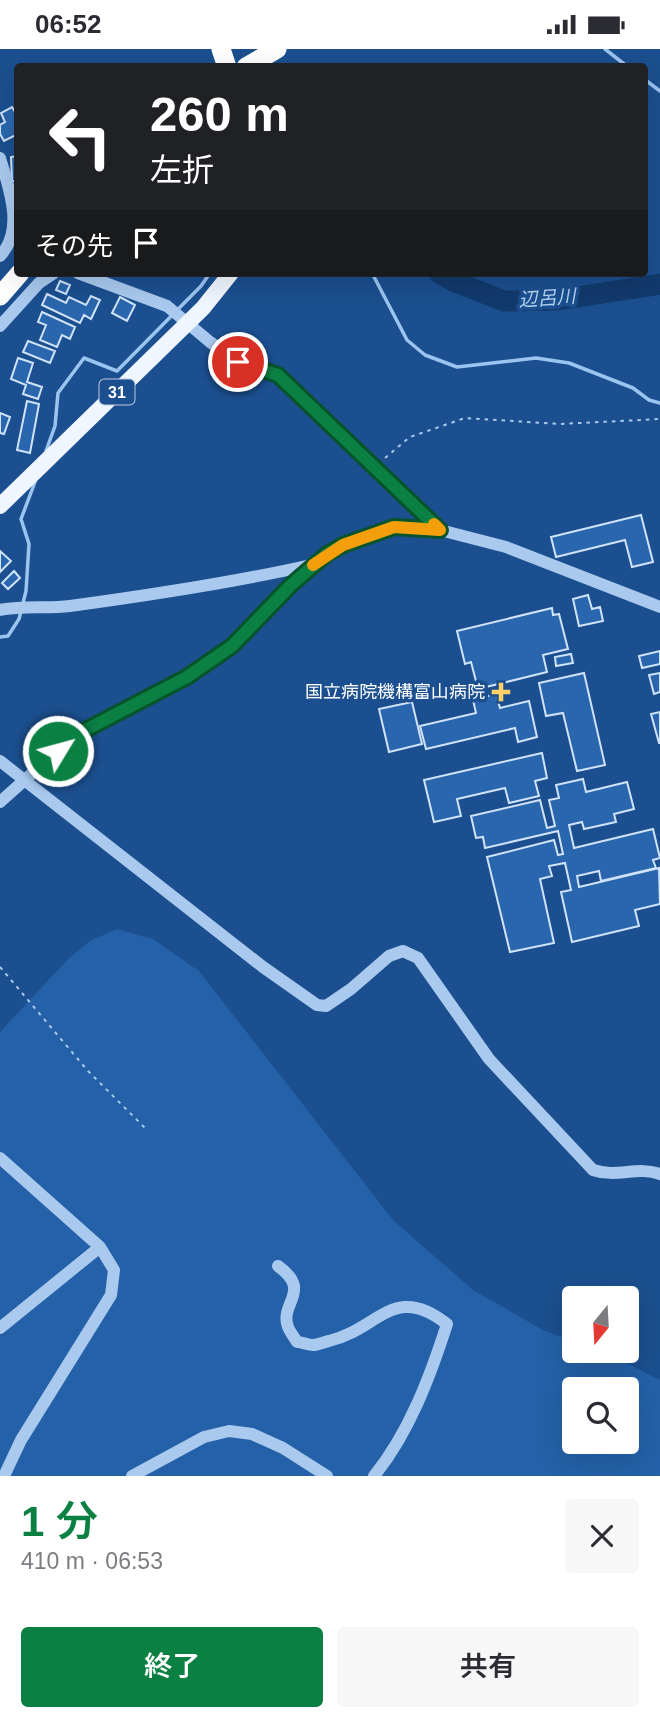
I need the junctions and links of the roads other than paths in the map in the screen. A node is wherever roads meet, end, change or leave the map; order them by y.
1 (277, 49) edge
2 (254, 63) edge
3 (0, 158) edge
4 (0, 256) edge
5 (17, 277) edge
6 (48, 277) edge
7 (89, 277) edge
8 (227, 277) edge
9 (0, 296) edge
10 (0, 326) edge
11 (0, 506) edge
12 (440, 530) junction
13 (313, 565) junction
14 (660, 607) edge
15 (0, 610) edge
16 (0, 761) edge
17 (25, 781) junction
18 (0, 802) edge
19 (0, 1158) edge
20 (660, 1174) edge
21 (100, 1247) junction
22 (278, 1266) dead end
23 (0, 1328) edge
24 (4, 1476) edge
25 (132, 1476) edge
26 (327, 1476) edge
27 (374, 1476) edge

1 - 2 highway
3 - 4 street
5 - 9 highway
6 - 10 street
7 - 12 street
8 - 11 main road, 31
12 - 13 street
12 - 14 street
13 - 15 street
13 - 17 street
16 - 17 street
17 - 18 street
17 - 20 street
19 - 21 street
21 - 23 street
21 - 24 street
22 - 27 street
25 - 26 street

